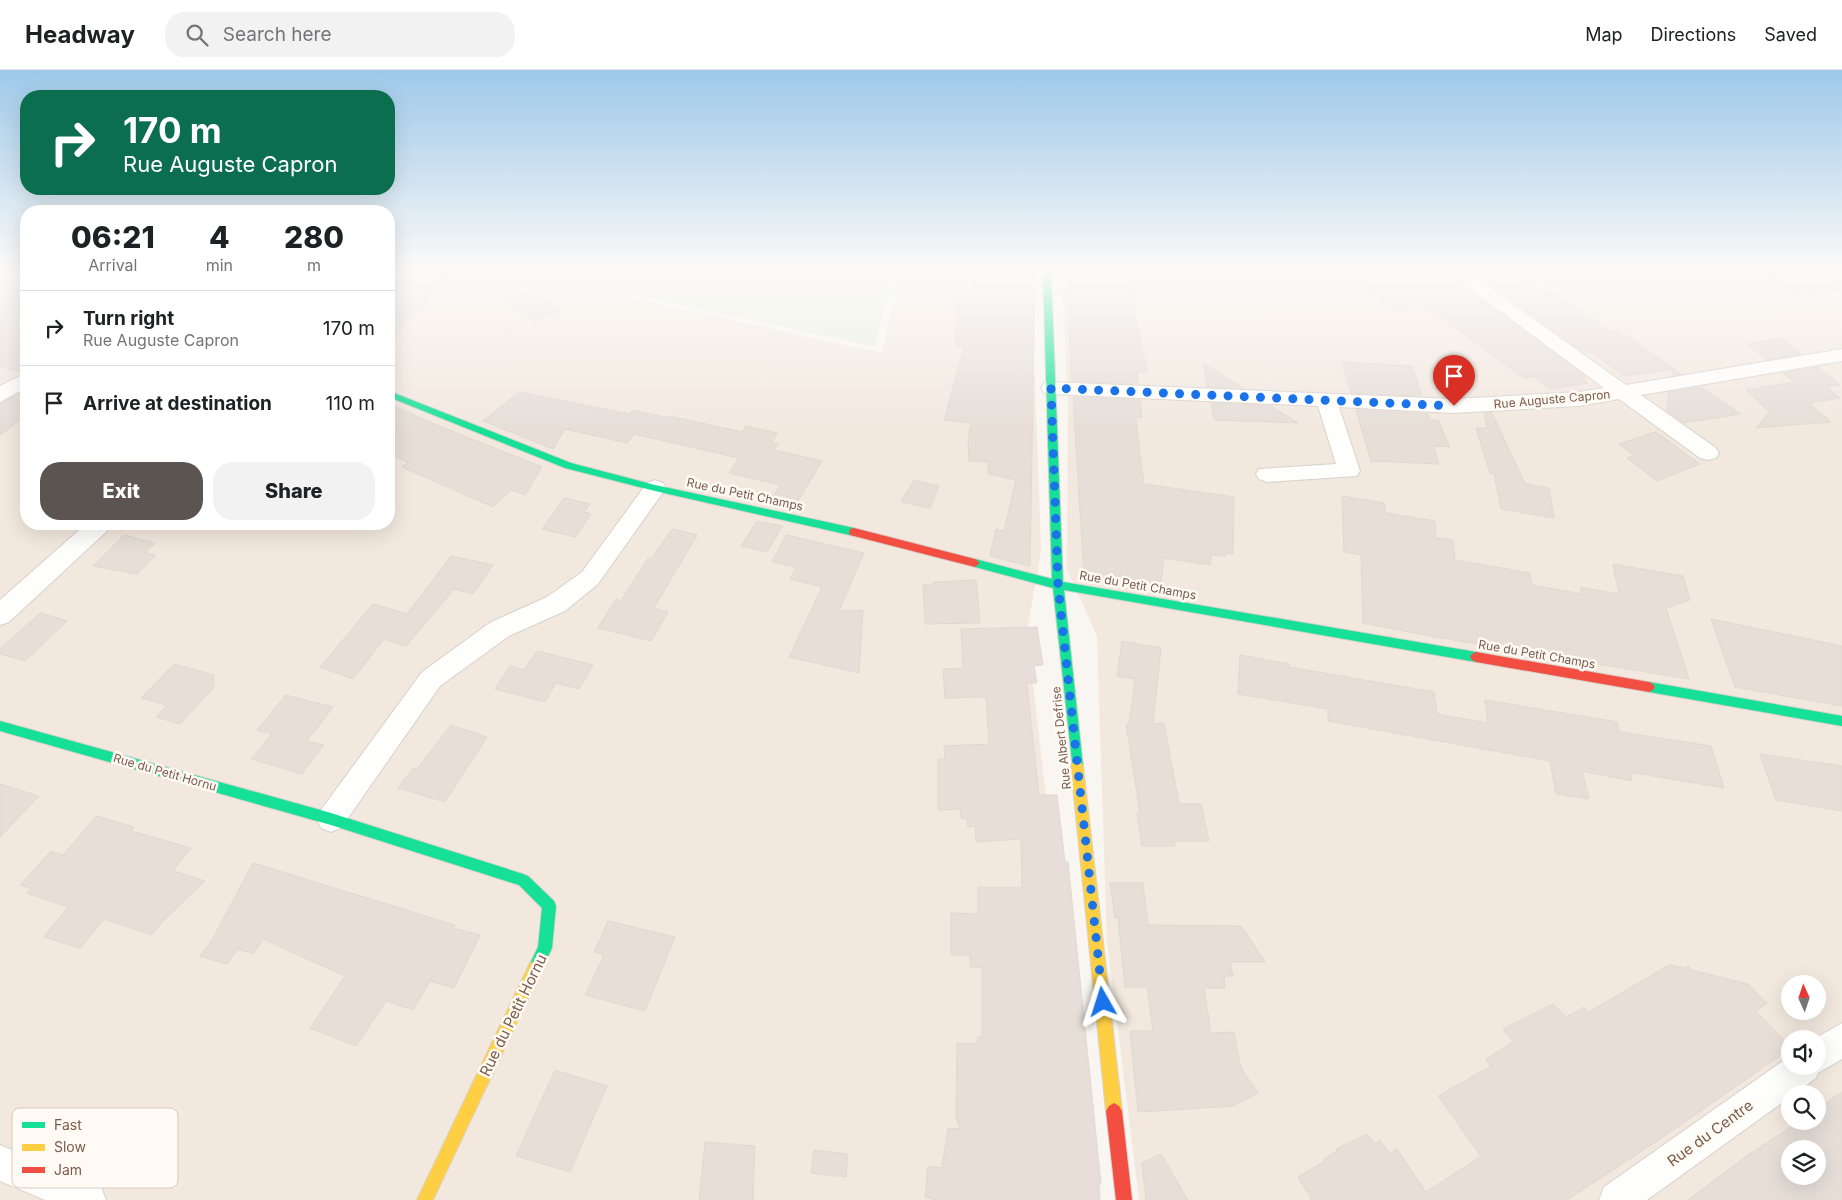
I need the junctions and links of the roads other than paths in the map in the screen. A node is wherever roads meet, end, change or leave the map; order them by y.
1 (1049, 325) edge
2 (1531, 325) edge
3 (1842, 355) edge
4 (20, 383) edge
5 (1051, 388) junction
6 (1626, 392) junction
7 (0, 395) edge
8 (395, 396) edge
9 (1327, 402) junction
10 (1708, 453) dead end
11 (1267, 474) dead end
12 (655, 488) junction
13 (93, 530) edge
14 (1058, 585) junction
15 (0, 615) edge
16 (1842, 721) edge
17 (0, 726) edge
18 (331, 819) junction
19 (1842, 1039) edge
20 (1826, 1050) edge
21 (1791, 1075) edge
22 (0, 1163) edge
23 (12, 1168) edge
24 (59, 1188) edge
25 (88, 1200) edge
26 (425, 1200) edge
27 (1124, 1200) edge
28 (1617, 1200) edge

1 - 5 street, Rue Albert Defrise
2 - 6 street
3 - 6 street, Rue Auguste Capron
4 - 7 street
5 - 9 street, Rue Auguste Capron
5 - 14 street, Rue Albert Defrise
6 - 9 street, Rue Auguste Capron
6 - 10 street, Rue Auguste Capron
8 - 12 street, Rue du Petit Champs
9 - 11 street
12 - 14 street, Rue du Petit Champs
12 - 18 street
13 - 15 street
14 - 16 street, Rue du Petit Champs
14 - 27 street, Rue Albert Defrise
17 - 18 street, Rue du Petit Hornu
18 - 26 street, Rue du Petit Hornu
19 - 20 street
21 - 28 street, Rue du Centre
22 - 23 street
24 - 25 street

